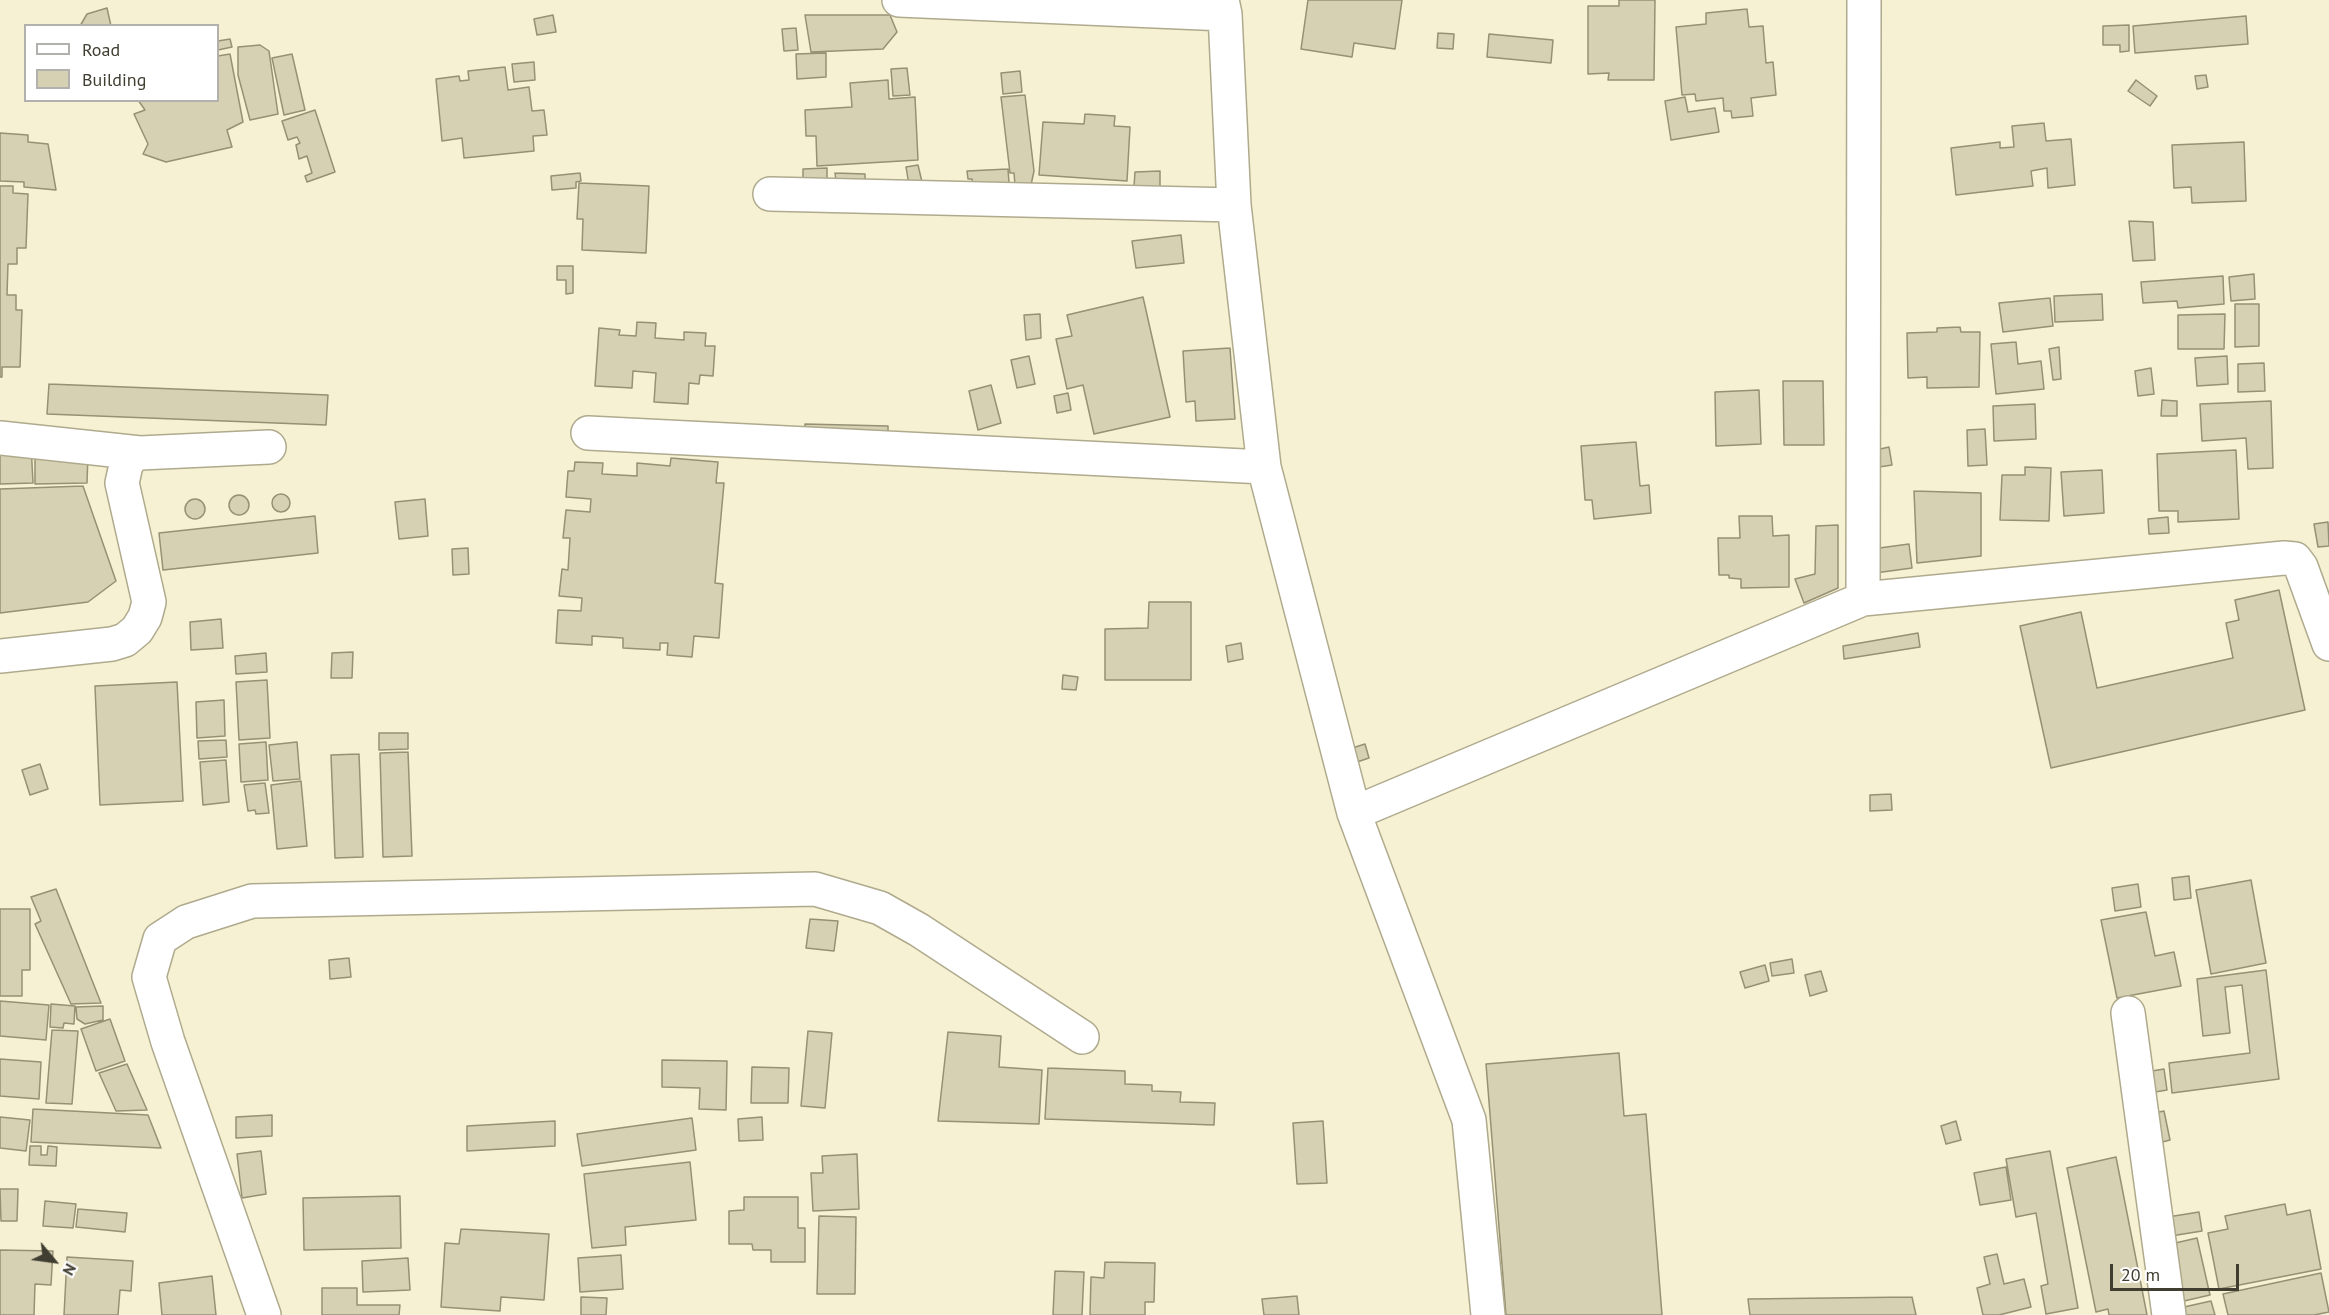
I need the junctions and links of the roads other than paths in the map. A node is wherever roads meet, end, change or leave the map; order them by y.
1 (899, 0) edge
2 (1864, 0) edge
3 (1223, 7) edge
4 (770, 194) dead end
5 (1234, 205) junction
6 (588, 433) dead end
7 (0, 438) edge
8 (270, 447) dead end
9 (140, 453) junction
10 (1263, 467) junction
11 (1863, 599) junction
12 (2329, 644) edge
13 (0, 656) edge
14 (1354, 813) junction
15 (2128, 1012) dead end
16 (1082, 1037) dead end
17 (264, 1315) edge
18 (1488, 1315) edge
19 (2169, 1315) edge

1 - 3 street
2 - 11 street
3 - 5 street
4 - 5 street
5 - 10 street
6 - 10 street
7 - 9 street
8 - 9 street
9 - 13 street
10 - 14 street
11 - 12 street
11 - 14 street
14 - 18 street
15 - 19 street
16 - 17 street

